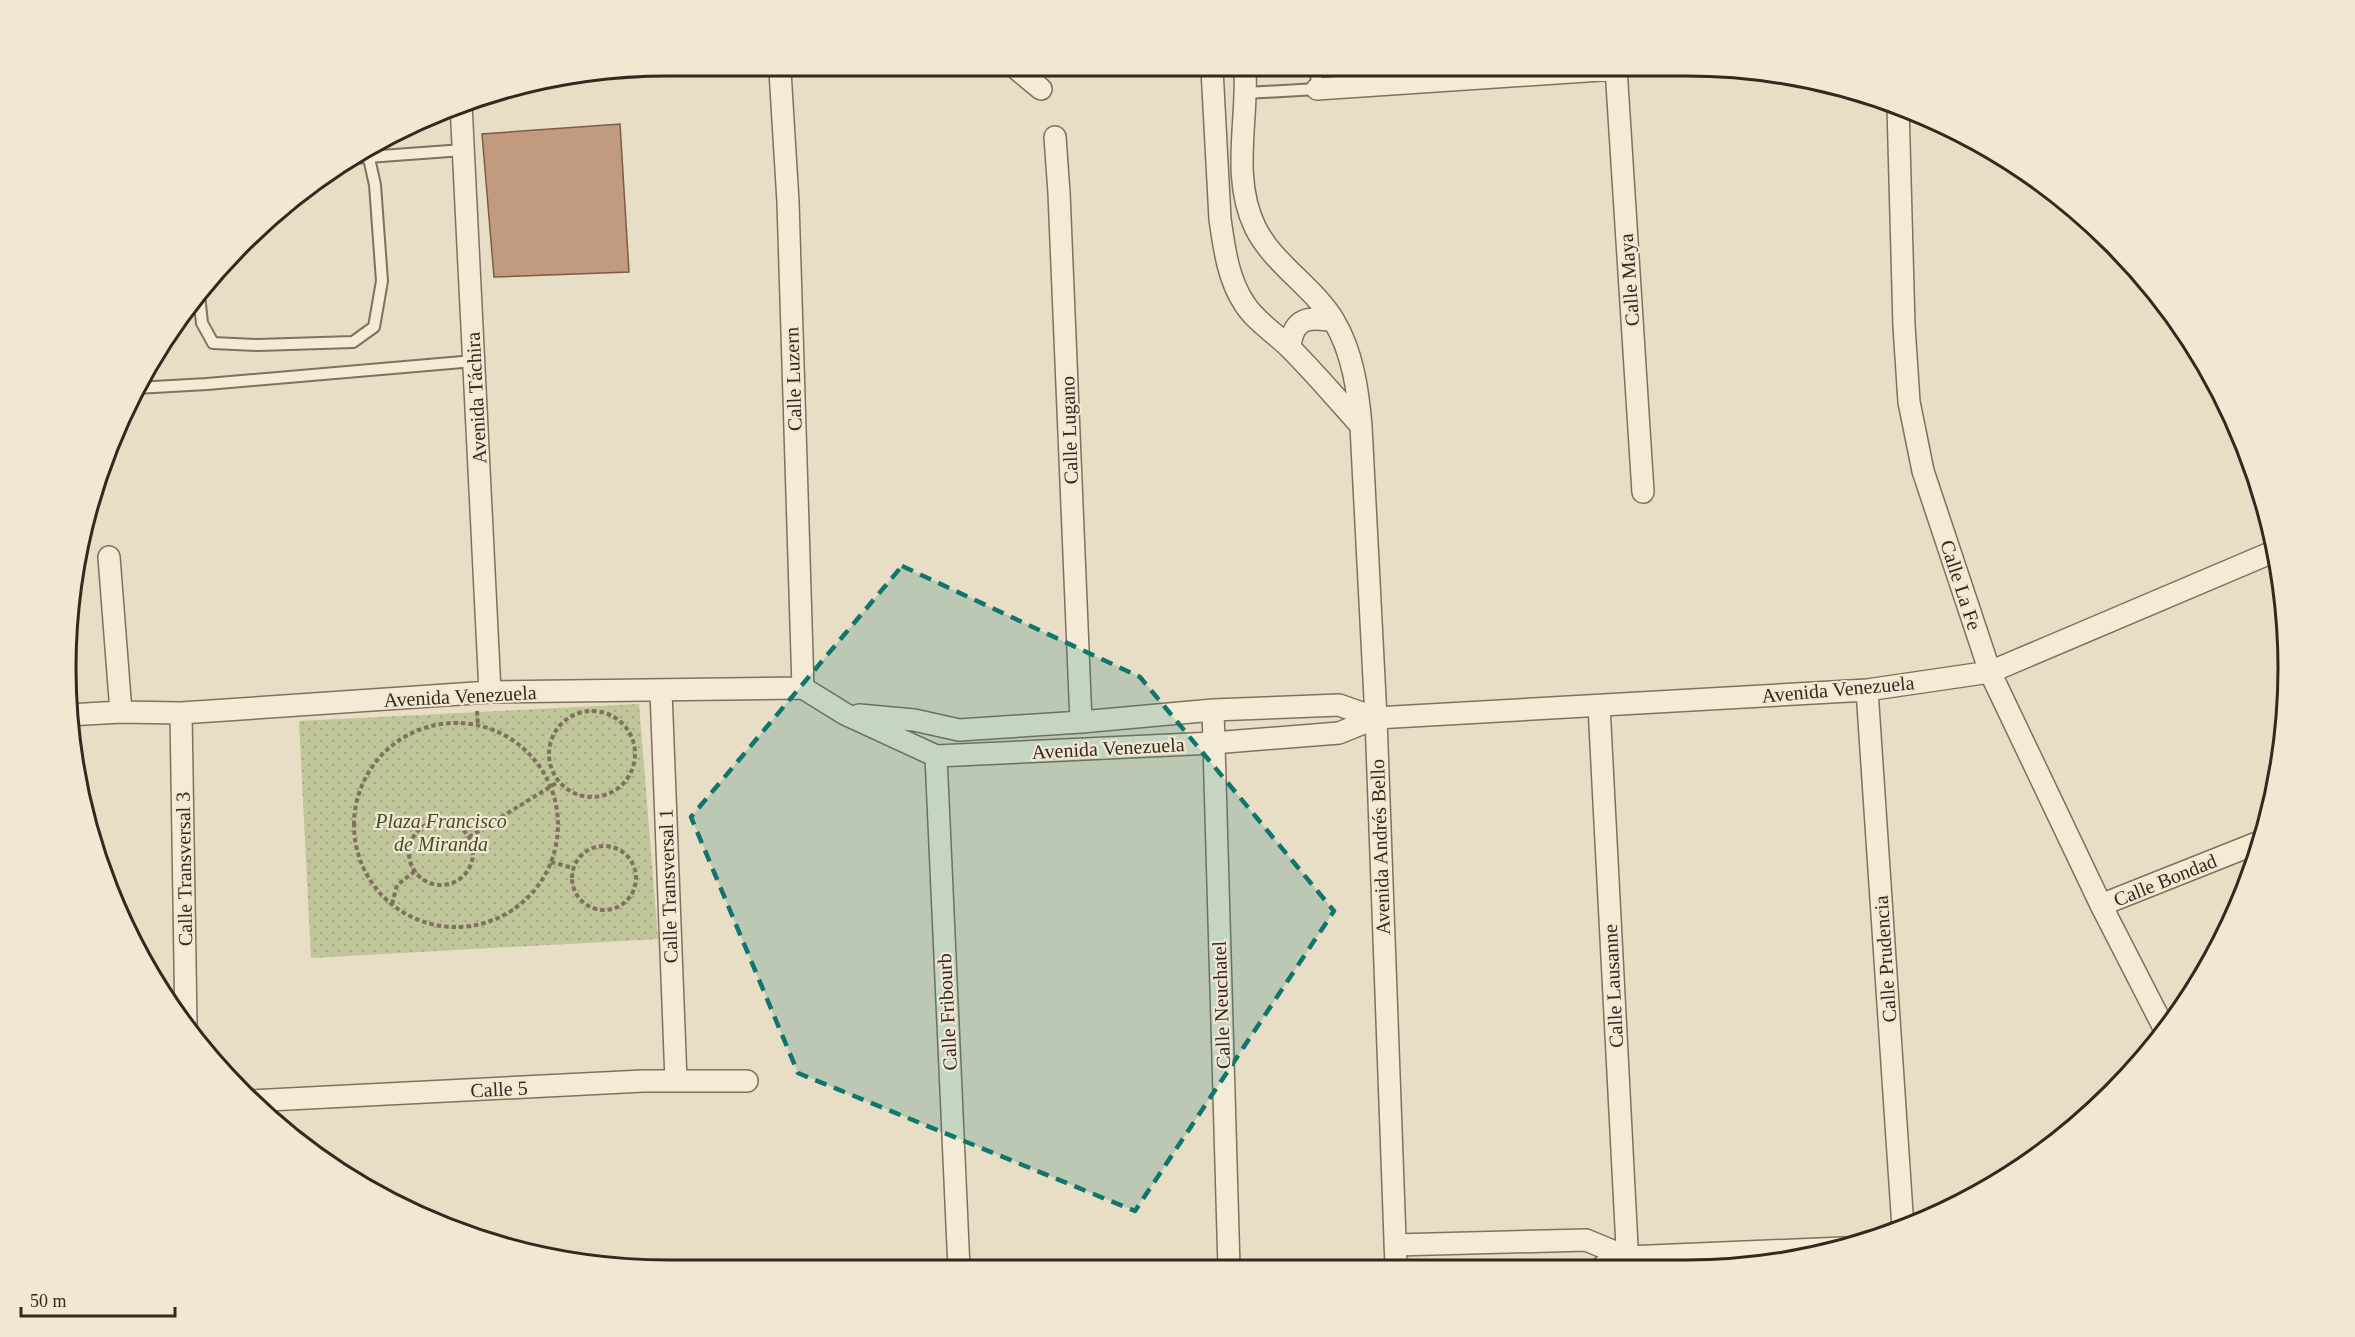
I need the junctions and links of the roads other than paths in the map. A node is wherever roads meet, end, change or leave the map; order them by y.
1 (780, 76) edge
2 (1025, 76) edge
3 (1212, 76) edge
4 (1245, 76) edge
5 (1399, 76) edge
6 (1616, 76) edge
7 (1317, 79) edge
8 (1041, 89) dead end
9 (1246, 93) junction
10 (461, 114) edge
11 (1898, 116) edge
12 (1055, 137) dead end
13 (463, 150) junction
14 (369, 158) joint
15 (200, 306) edge
16 (1334, 321) junction
17 (1290, 347) junction
18 (1347, 354) junction
19 (474, 361) junction
20 (1310, 369) junction
21 (148, 387) edge
22 (1361, 426) junction
23 (1642, 492) dead end
24 (2267, 553) edge
25 (109, 557) dead end
26 (1990, 672) junction
27 (803, 688) junction
28 (1867, 690) junction
29 (661, 691) junction
30 (490, 692) junction
31 (1599, 706) junction
32 (1213, 710) junction
33 (121, 712) junction
34 (181, 713) junction
35 (845, 714) junction
36 (79, 715) edge
37 (1376, 718) junction
38 (1081, 723) junction
39 (1213, 743) junction
40 (936, 756) junction
41 (2251, 845) edge
42 (2101, 905) junction
43 (186, 1011) edge
44 (2161, 1022) edge
45 (676, 1081) junction
46 (747, 1081) dead end
47 (264, 1100) edge
48 (1902, 1219) edge
49 (1395, 1245) junction
50 (1787, 1251) edge
51 (959, 1260) edge
52 (1229, 1260) edge
53 (1396, 1260) edge
54 (1626, 1260) edge
55 (1628, 1260) edge
56 (1645, 1260) edge

1 - 27 street, Calle Luzern
2 - 8 street
3 - 17 street
4 - 9 street, Avenida Andrés Bello
5 - 7 street
6 - 23 street, Calle Maya
7 - 9 lane
9 - 16 street, Avenida Andrés Bello
10 - 13 street, Avenida Táchira
11 - 26 street, Calle La Fe
12 - 38 street, Calle Lugano
13 - 14 lane
13 - 19 street, Avenida Táchira
14 - 15 lane
16 - 17 street
16 - 18 street, Avenida Andrés Bello
17 - 20 street
18 - 20 street
18 - 22 street, Avenida Andrés Bello
19 - 21 lane
19 - 30 street, Avenida Táchira
20 - 22 street
22 - 37 street, Avenida Andrés Bello
24 - 26 street, Avenida Venezuela
25 - 33 street
26 - 28 street, Avenida Venezuela
26 - 42 street, Calle La Fe
27 - 29 street, Avenida Venezuela
27 - 35 street, Avenida Venezuela
28 - 31 street, Avenida Venezuela
28 - 48 street, Calle Prudencia
29 - 30 street, Avenida Venezuela
29 - 45 street, Calle Transversal 1
30 - 34 street, Avenida Venezuela
31 - 37 street, Avenida Venezuela
31 - 55 street, Calle Lausanne
32 - 37 street, Avenida Venezuela
32 - 38 street, Avenida Venezuela
32 - 39 street, Calle Neuchatel
33 - 34 street, Avenida Venezuela
33 - 36 street, Avenida Venezuela
34 - 43 street, Calle Transversal 3
35 - 38 street, Avenida Venezuela
35 - 40 street, Avenida Venezuela
37 - 39 street, Avenida Venezuela
37 - 49 street, Avenida Andrés Bello
39 - 40 street, Avenida Venezuela
39 - 52 street, Calle Neuchatel
40 - 51 street, Calle Fribourb
41 - 42 street, Calle Bondad
42 - 44 street, Calle La Fe
45 - 46 street, Calle 5
45 - 47 street, Calle 5
49 - 53 street, Avenida Andrés Bello
49 - 54 street
50 - 56 street

